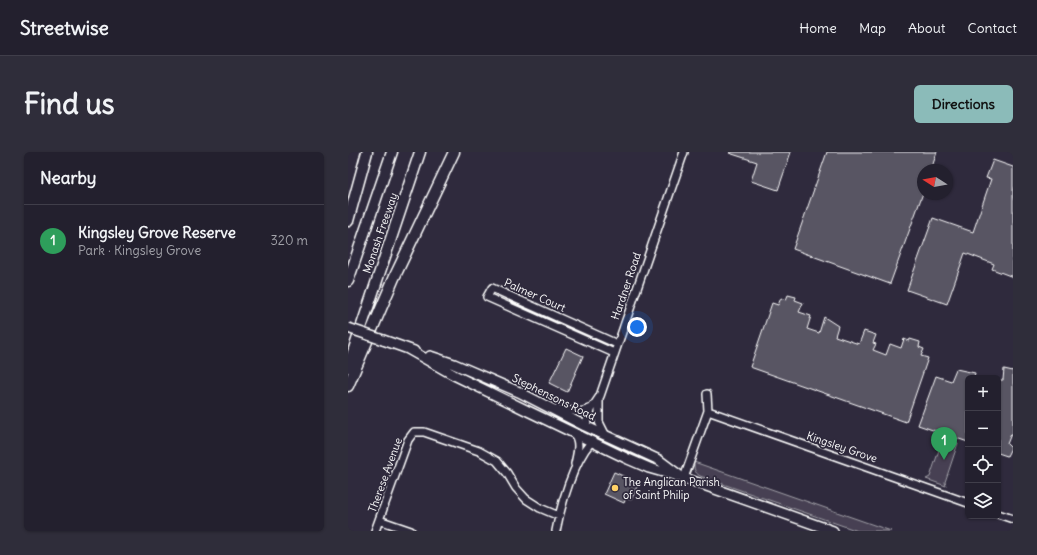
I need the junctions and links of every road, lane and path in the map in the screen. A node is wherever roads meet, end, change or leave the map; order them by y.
1 (367, 152) edge
2 (392, 152) edge
3 (420, 152) edge
4 (454, 152) edge
5 (684, 152) edge
6 (348, 221) edge
7 (348, 281) edge
8 (542, 311) junction
9 (537, 320) junction
10 (348, 328) edge
11 (618, 344) junction
12 (408, 349) junction
13 (614, 353) junction
14 (348, 366) edge
15 (348, 386) edge
16 (707, 394) dead end
17 (600, 396) junction
18 (592, 408) junction
19 (553, 409) junction
20 (708, 411) junction
21 (585, 426) junction
22 (574, 434) junction
23 (606, 436) junction
24 (591, 442) junction
25 (573, 472) junction
26 (684, 478) junction
27 (965, 502) edge
28 (1001, 515) edge
29 (559, 516) junction
30 (1013, 519) edge
31 (380, 520) junction
32 (375, 531) edge
33 (411, 531) edge
34 (556, 531) edge
35 (833, 531) edge

1 - 6 highway
2 - 7 highway, Monash Freeway
3 - 14 highway, Monash Freeway
4 - 15 highway
5 - 11 street, Hardner Road
8 - 9 street
8 - 9 street, Palmer Court
8 - 11 street, Palmer Court
9 - 13 street, Palmer Court
10 - 12 main road, Stephensons Road, bridge
11 - 13 street, Hardner Road
12 - 19 main road, Stephensons Road
12 - 22 main road, Stephensons Road
13 - 17 street, Hardner Road
16 - 20 street
17 - 18 street, Hardner Road
17 - 23 street
18 - 19 street
18 - 21 street, Hardner Road
19 - 21 main road, Stephensons Road
20 - 26 street
20 - 27 street, Kingsley Grove
21 - 23 main road, Stephensons Road
21 - 24 main road
22 - 24 main road, Stephensons Road
22 - 25 street
23 - 26 main road, Stephensons Road
24 - 25 street
24 - 26 main road, Stephensons Road
25 - 29 street
26 - 35 main road, Stephensons Road
28 - 30 street
29 - 31 street, Therese Avenue
29 - 34 street
31 - 32 street, Therese Avenue
31 - 33 street

